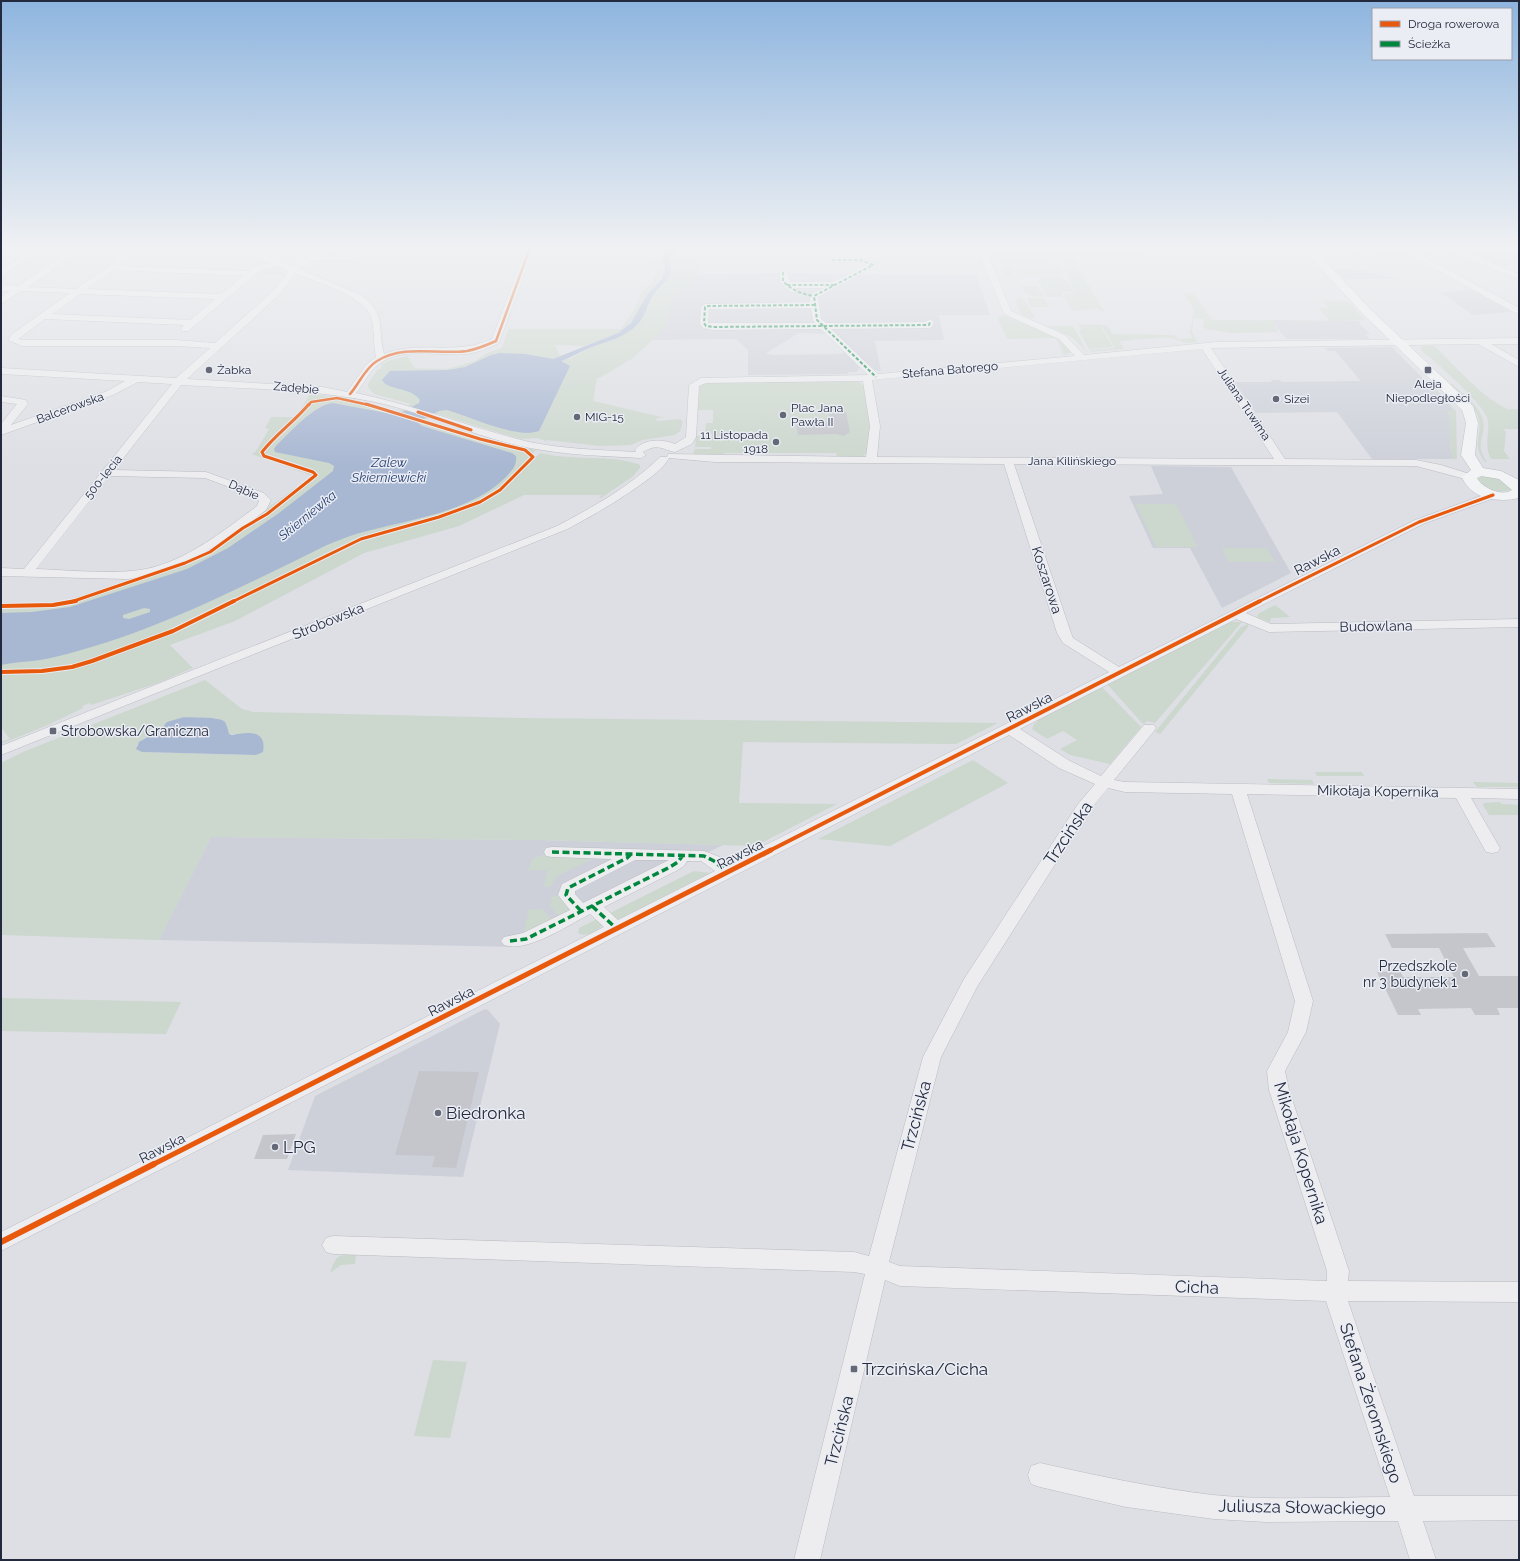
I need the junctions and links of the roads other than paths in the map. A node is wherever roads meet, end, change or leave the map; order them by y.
1 (38, 321) edge
2 (147, 321) edge
3 (194, 321) edge
4 (245, 321) edge
5 (377, 321) edge
6 (503, 321) edge
7 (704, 321) edge
8 (818, 321) edge
9 (1024, 321) edge
10 (1377, 321) edge
11 (930, 322) dead end
12 (192, 323) junction
13 (822, 326) junction
14 (1519, 341) edge
15 (175, 343) junction
16 (1400, 343) junction
17 (1484, 343) junction
18 (217, 346) junction
19 (1205, 346) junction
20 (379, 347) junction
21 (408, 353) junction
22 (381, 358) junction
23 (1082, 358) junction
24 (1519, 364) edge
25 (1, 371) edge
26 (138, 378) junction
27 (872, 378) junction
28 (179, 381) junction
29 (350, 394) junction
30 (1, 399) edge
31 (1, 432) edge
32 (641, 452) junction
33 (666, 454) junction
34 (871, 460) junction
35 (1008, 461) junction
36 (1282, 463) junction
37 (105, 473) junction
38 (1480, 474) junction
39 (1511, 491) edge
40 (1, 572) edge
41 (26, 573) junction
42 (1236, 614) junction
43 (1519, 623) edge
44 (1119, 674) junction
45 (1149, 728) dead end
46 (1010, 729) junction
47 (1, 751) edge
48 (1104, 783) junction
49 (1238, 789) junction
50 (1461, 793) junction
51 (1519, 794) edge
52 (1492, 848) dead end
53 (552, 852) dead end
54 (632, 853) junction
55 (683, 854) junction
56 (727, 872) junction
57 (587, 908) junction
58 (617, 929) junction
59 (510, 941) dead end
60 (1, 1242) edge
61 (333, 1245) dead end
62 (877, 1267) junction
63 (1338, 1291) junction
64 (1519, 1292) edge
65 (1040, 1475) dead end
66 (1405, 1508) junction
67 (1519, 1508) edge
68 (807, 1560) edge
69 (1423, 1560) edge

1 - 15 street
2 - 12 street
3 - 12 street
4 - 18 street, 500-lecia
5 - 20 street
6 - 21 street
7 - 13 street
8 - 13 street
9 - 23 street
10 - 16 main road
11 - 13 street
12 - 15 street
13 - 27 street
14 - 17 street, Stefana Batorego
15 - 18 street
16 - 17 street, Stefana Batorego
16 - 19 street, Stefana Batorego
16 - 38 main road
17 - 24 street
18 - 28 street, 500-lecia
19 - 23 street, Stefana Batorego
19 - 36 street, Juliana Tuwima
20 - 21 street
20 - 22 street
21 - 22 street
22 - 29 street
23 - 27 street, Stefana Batorego
25 - 26 street, Zadębie
26 - 28 street, Zadębie
26 - 31 street, Balcerowska
27 - 33 street, Stefana Batorego
27 - 34 street
28 - 29 street, Zadębie
28 - 37 street, 500-lecia
29 - 32 street, Zadębie
30 - 31 street
32 - 33 street
32 - 33 street
33 - 34 street, Jana Kilińskiego
33 - 47 street, Strobowska
34 - 35 street, Jana Kilińskiego
35 - 36 street, Jana Kilińskiego
35 - 44 street, Koszarowa
36 - 38 street, Jana Kilińskiego
37 - 41 street, 500-lecia
37 - 41 street, Dąbie
38 - 39 main road
38 - 39 main road
39 - 42 street, Rawska
40 - 41 street
42 - 43 street, Budowlana
42 - 44 street, Rawska
44 - 46 street, Rawska
45 - 48 street, Trzcińska
46 - 48 street, Mikołaja Kopernika
46 - 56 street, Rawska
48 - 49 street, Mikołaja Kopernika
48 - 62 street, Trzcińska
49 - 50 street, Mikołaja Kopernika
49 - 63 street, Mikołaja Kopernika
50 - 51 street, Mikołaja Kopernika
50 - 52 street
53 - 54 street
54 - 55 street
54 - 57 street
55 - 56 street
55 - 57 street
56 - 58 street, Rawska
57 - 58 street
57 - 59 street
58 - 60 street, Rawska
61 - 62 street, Cicha
62 - 63 street, Cicha
62 - 68 street, Trzcińska
63 - 64 street, Cicha
63 - 66 street, Stefana Żeromskiego
65 - 66 street, Juliusza Słowackiego
66 - 67 street, Juliusza Słowackiego
66 - 69 street, Stefana Żeromskiego

